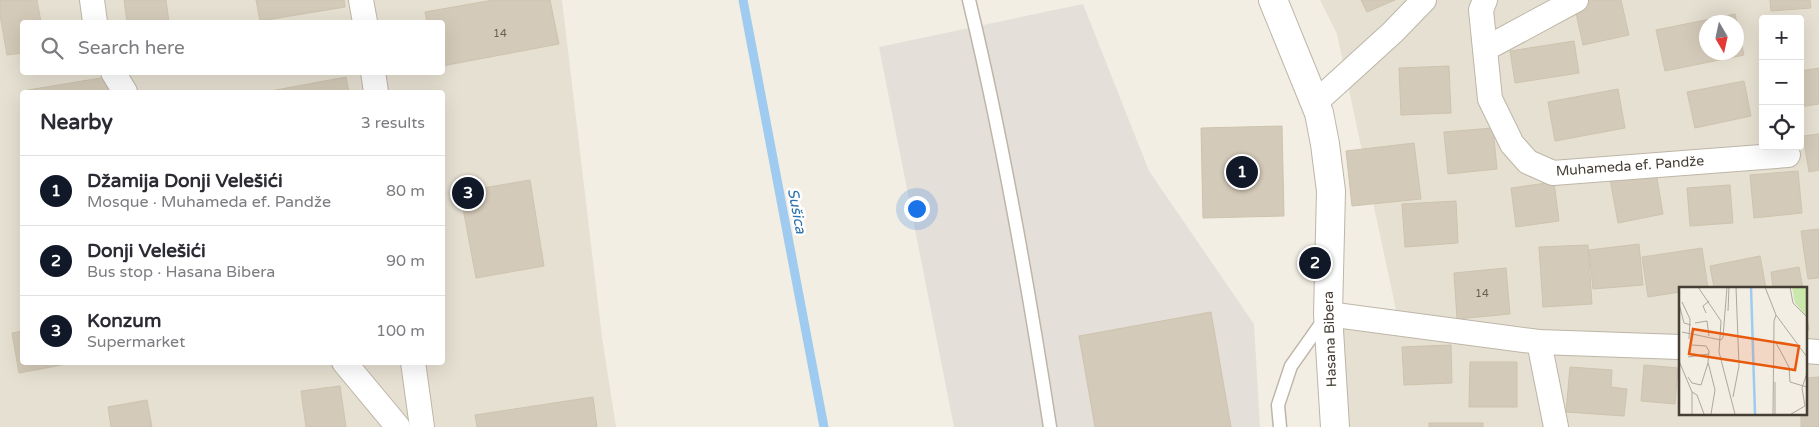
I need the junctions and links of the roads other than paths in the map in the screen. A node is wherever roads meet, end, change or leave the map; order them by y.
1 (92, 0) edge
2 (361, 0) edge
3 (969, 0) edge
4 (1273, 0) edge
5 (1424, 0) edge
6 (1484, 0) edge
7 (1576, 0) edge
8 (95, 20) edge
9 (365, 20) edge
10 (1485, 49) junction
11 (115, 75) edge
12 (373, 75) edge
13 (124, 90) edge
14 (376, 90) edge
15 (1315, 103) junction
16 (1788, 154) dead end
17 (1328, 314) junction
18 (1539, 342) junction
19 (1679, 347) edge
20 (1806, 351) edge
21 (1819, 352) edge
22 (346, 365) edge
23 (413, 365) edge
24 (398, 427) edge
25 (422, 427) edge
26 (1050, 427) edge
27 (1280, 427) edge
28 (1335, 427) edge
29 (1556, 427) edge

1 - 8 street
2 - 9 street
3 - 26 lane
4 - 15 street
5 - 15 street
6 - 10 street, Muhameda ef. Pandže
7 - 10 street
10 - 16 street, Muhameda ef. Pandže
11 - 13 street
12 - 14 street
15 - 17 street, Hasana Bibera
17 - 18 street
17 - 27 lane
17 - 28 street, Hasana Bibera
18 - 19 street
18 - 29 street
20 - 21 street
22 - 24 street
23 - 25 street

